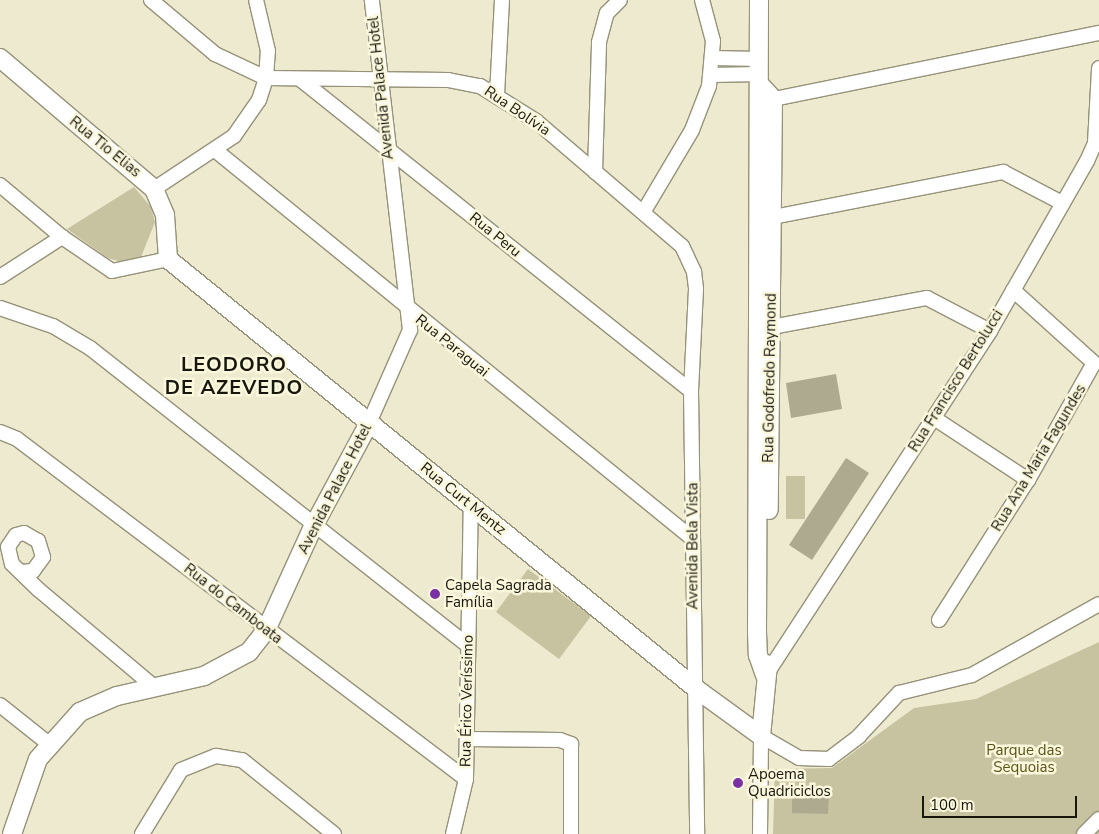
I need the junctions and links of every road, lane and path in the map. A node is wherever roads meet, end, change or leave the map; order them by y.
1 (151, 0) edge
2 (256, 0) edge
3 (372, 0) edge
4 (502, 0) edge
5 (620, 0) edge
6 (702, 0) edge
7 (759, 0) edge
8 (1099, 32) edge
9 (0, 58) edge
10 (713, 58) junction
11 (1099, 68) edge
12 (712, 75) junction
13 (266, 78) junction
14 (300, 79) junction
15 (379, 79) junction
16 (763, 84) junction
17 (497, 95) junction
18 (387, 149) junction
19 (215, 150) junction
20 (595, 172) junction
21 (0, 185) edge
22 (154, 190) junction
23 (1062, 203) junction
24 (644, 211) junction
25 (766, 218) junction
26 (62, 237) junction
27 (168, 259) junction
28 (690, 259) joint
29 (0, 277) edge
30 (1012, 290) junction
31 (0, 308) edge
32 (409, 312) junction
33 (763, 329) junction
34 (990, 331) junction
35 (692, 390) junction
36 (934, 418) junction
37 (369, 423) junction
38 (0, 432) edge
39 (1028, 480) junction
40 (471, 506) junction
41 (313, 527) junction
42 (692, 539) junction
43 (20, 572) junction
44 (1099, 593) edge
45 (1094, 607) edge
46 (939, 620) dead end
47 (266, 630) junction
48 (468, 645) junction
49 (765, 675) junction
50 (153, 686) junction
51 (698, 691) junction
52 (0, 705) edge
53 (761, 736) junction
54 (467, 739) junction
55 (48, 743) junction
56 (466, 779) junction
57 (1099, 819) edge
58 (12, 834) edge
59 (142, 834) edge
60 (334, 834) edge
61 (453, 834) edge
62 (571, 834) edge
63 (697, 834) edge
64 (760, 834) edge
65 (1084, 834) edge

1 - 13 street
2 - 13 street
3 - 15 street, Avenida Palace Hotel
4 - 17 street
5 - 20 street
6 - 10 street
7 - 16 main road, Rua Godofredo Raymond
8 - 16 street
9 - 22 main road, Rua Tio Elias
10 - 12 street
10 - 16 street
11 - 23 street, Rua Francisco Bertolucci
12 - 16 street
12 - 24 street
13 - 14 street, Rua Bolívia
13 - 19 street
14 - 15 street, Rua Bolívia
14 - 18 street, Rua Peru
15 - 17 street, Rua Bolívia
15 - 18 street, Avenida Palace Hotel
16 - 25 main road, Rua Godofredo Raymond
17 - 20 street, Rua Bolívia
18 - 32 street, Avenida Palace Hotel
18 - 35 street, Rua Peru
19 - 22 street
19 - 32 street, Rua Paraguai
20 - 24 street, Rua Bolívia
21 - 26 street
22 - 27 main road, Rua Tio Elias
23 - 25 street
23 - 30 street, Rua Francisco Bertolucci
24 - 28 street, Rua Bolívia
25 - 33 main road, Rua Godofredo Raymond
26 - 27 street
26 - 29 street
27 - 37 main road, Rua Curt Mentz
28 - 35 street, Avenida Bela Vista
30 - 34 street, Rua Francisco Bertolucci
30 - 39 street, Rua Ana Maria Fagundes
31 - 41 street
32 - 37 street, Avenida Palace Hotel
32 - 42 street, Rua Paraguai
33 - 34 street
33 - 49 main road, Rua Godofredo Raymond
34 - 36 street, Rua Francisco Bertolucci
35 - 42 street, Avenida Bela Vista
36 - 39 street
36 - 49 street, Rua Francisco Bertolucci
37 - 40 main road, Rua Curt Mentz
37 - 41 main road, Avenida Palace Hotel
38 - 47 street, Rua do Camboata
39 - 46 street, Rua Ana Maria Fagundes
40 - 48 street, Rua Érico Veríssimo
40 - 51 main road, Rua Curt Mentz
41 - 47 main road, Avenida Palace Hotel
41 - 48 street
42 - 51 street, Avenida Bela Vista
43 - 43 street
43 - 50 street
44 - 45 street
45 - 53 street
47 - 50 main road, Avenida Palace Hotel
47 - 56 street, Rua do Camboata
48 - 54 street, Rua Érico Veríssimo
49 - 53 main road, Rua Godofredo Raymond
50 - 55 main road, Avenida Palace Hotel
51 - 53 main road, Rua Curt Mentz
51 - 63 street, Avenida Bela Vista
52 - 55 street
53 - 64 street, Rua Godofredo Raymond
54 - 56 street, Rua Érico Veríssimo
54 - 62 street
55 - 58 main road, Avenida Palace Hotel
56 - 61 street, Rua Érico Veríssimo
57 - 65 street
59 - 60 street

